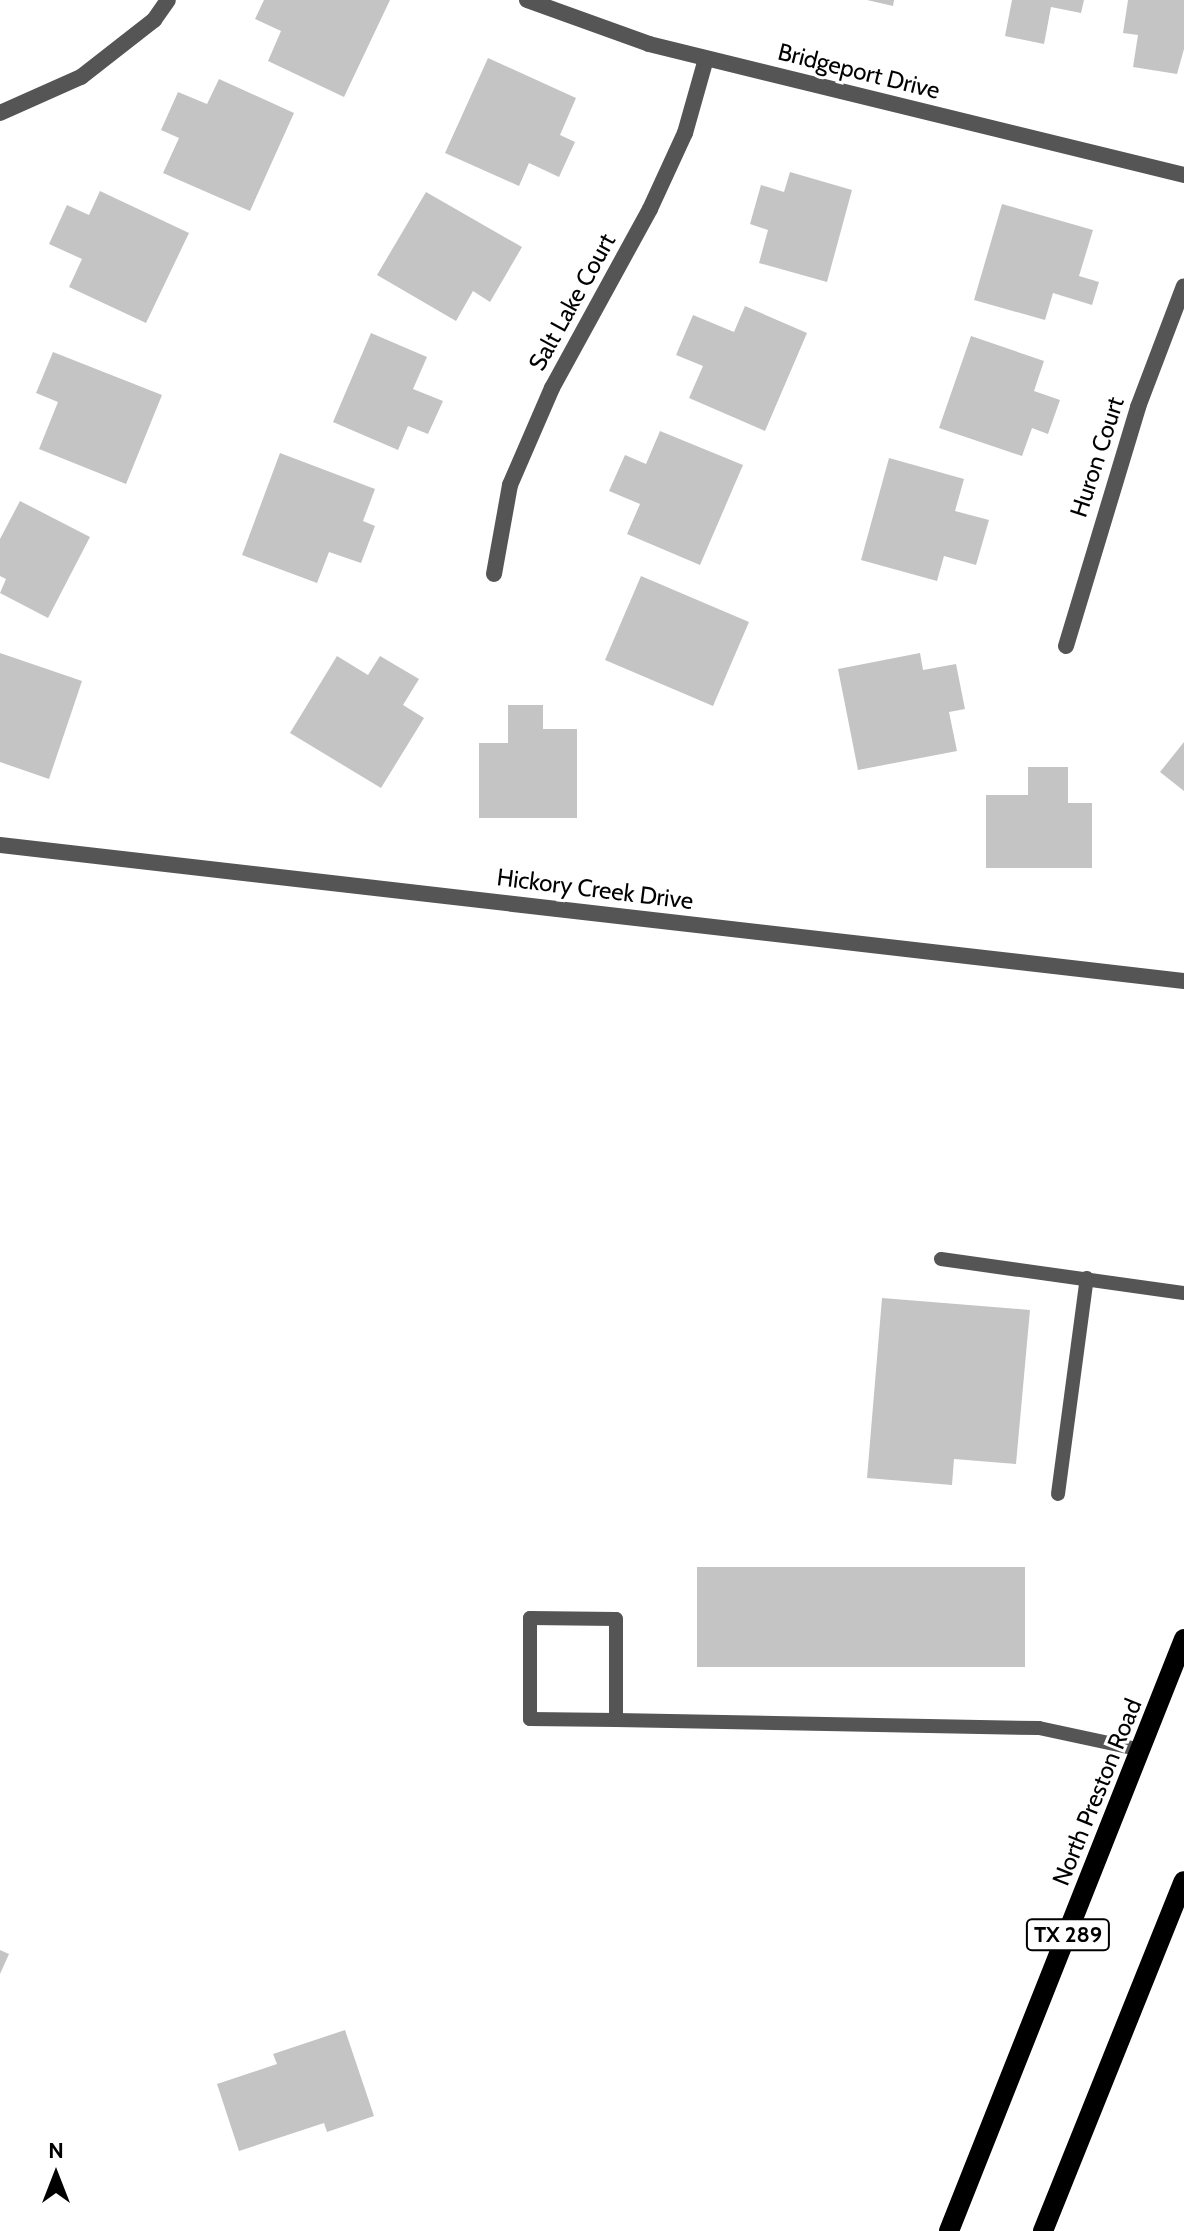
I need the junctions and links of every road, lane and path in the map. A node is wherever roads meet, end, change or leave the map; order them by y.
1 (168, 0) edge
2 (527, 0) edge
3 (706, 59) junction
4 (0, 113) edge
5 (1184, 175) edge
6 (1184, 286) edge
7 (494, 574) dead end
8 (1066, 646) dead end
9 (0, 845) edge
10 (1184, 981) edge
11 (941, 1259) dead end
12 (1087, 1278) junction
13 (1184, 1293) edge
14 (1058, 1494) dead end
15 (1184, 1639) edge
16 (616, 1720) junction
17 (1142, 1750) junction
18 (1184, 1881) edge
19 (949, 2231) edge
20 (1043, 2231) edge

1 - 4 street
2 - 3 street, Bridgeport Drive
3 - 5 street, Bridgeport Drive
3 - 7 street, Salt Lake Court
6 - 8 street, Huron Court
9 - 10 street, Hickory Creek Drive
11 - 12 lane
12 - 13 lane
12 - 14 lane
15 - 17 main road, North Preston Road / TX 289
16 - 16 lane
16 - 17 lane
17 - 19 main road, North Preston Road / TX 289
18 - 20 main road

